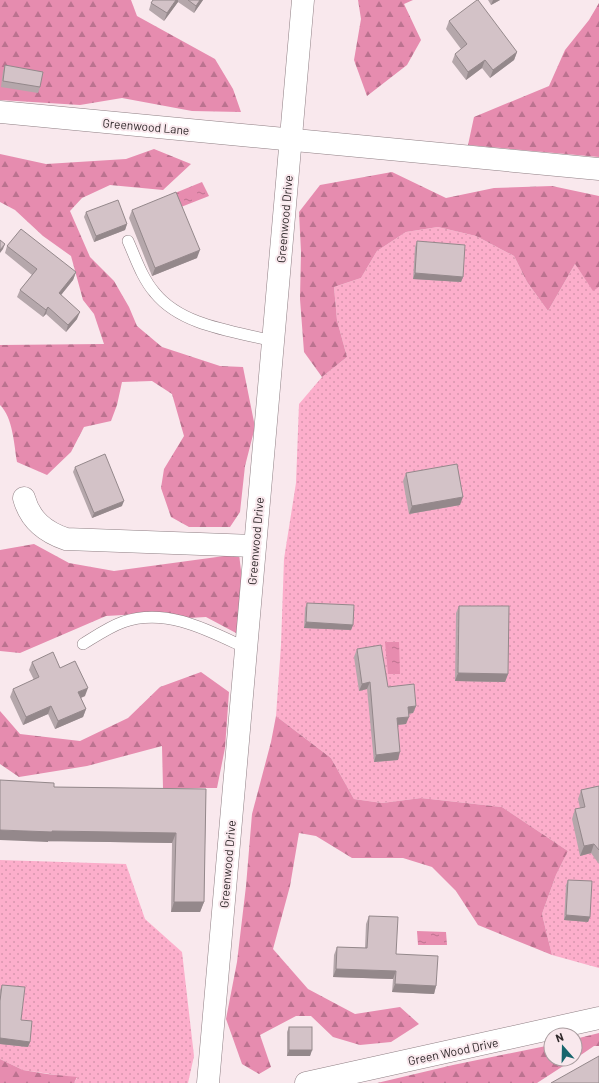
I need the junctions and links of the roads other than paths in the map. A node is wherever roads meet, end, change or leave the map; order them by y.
1 (303, 0) edge
2 (0, 112) edge
3 (291, 140) junction
4 (599, 169) edge
5 (128, 241) dead end
6 (273, 341) junction
7 (24, 498) dead end
8 (254, 546) junction
9 (83, 644) dead end
10 (246, 648) junction
11 (599, 1018) edge
12 (208, 1083) edge
13 (306, 1083) edge

1 - 3 street, Greenwood Drive
2 - 3 street, Greenwood Lane
3 - 4 street, Greenwood Lane
3 - 6 street, Greenwood Drive
5 - 6 lane
6 - 8 street, Greenwood Drive
7 - 8 street
8 - 10 street, Greenwood Drive
9 - 10 lane
10 - 12 street, Greenwood Drive
11 - 13 street, Green Wood Drive

